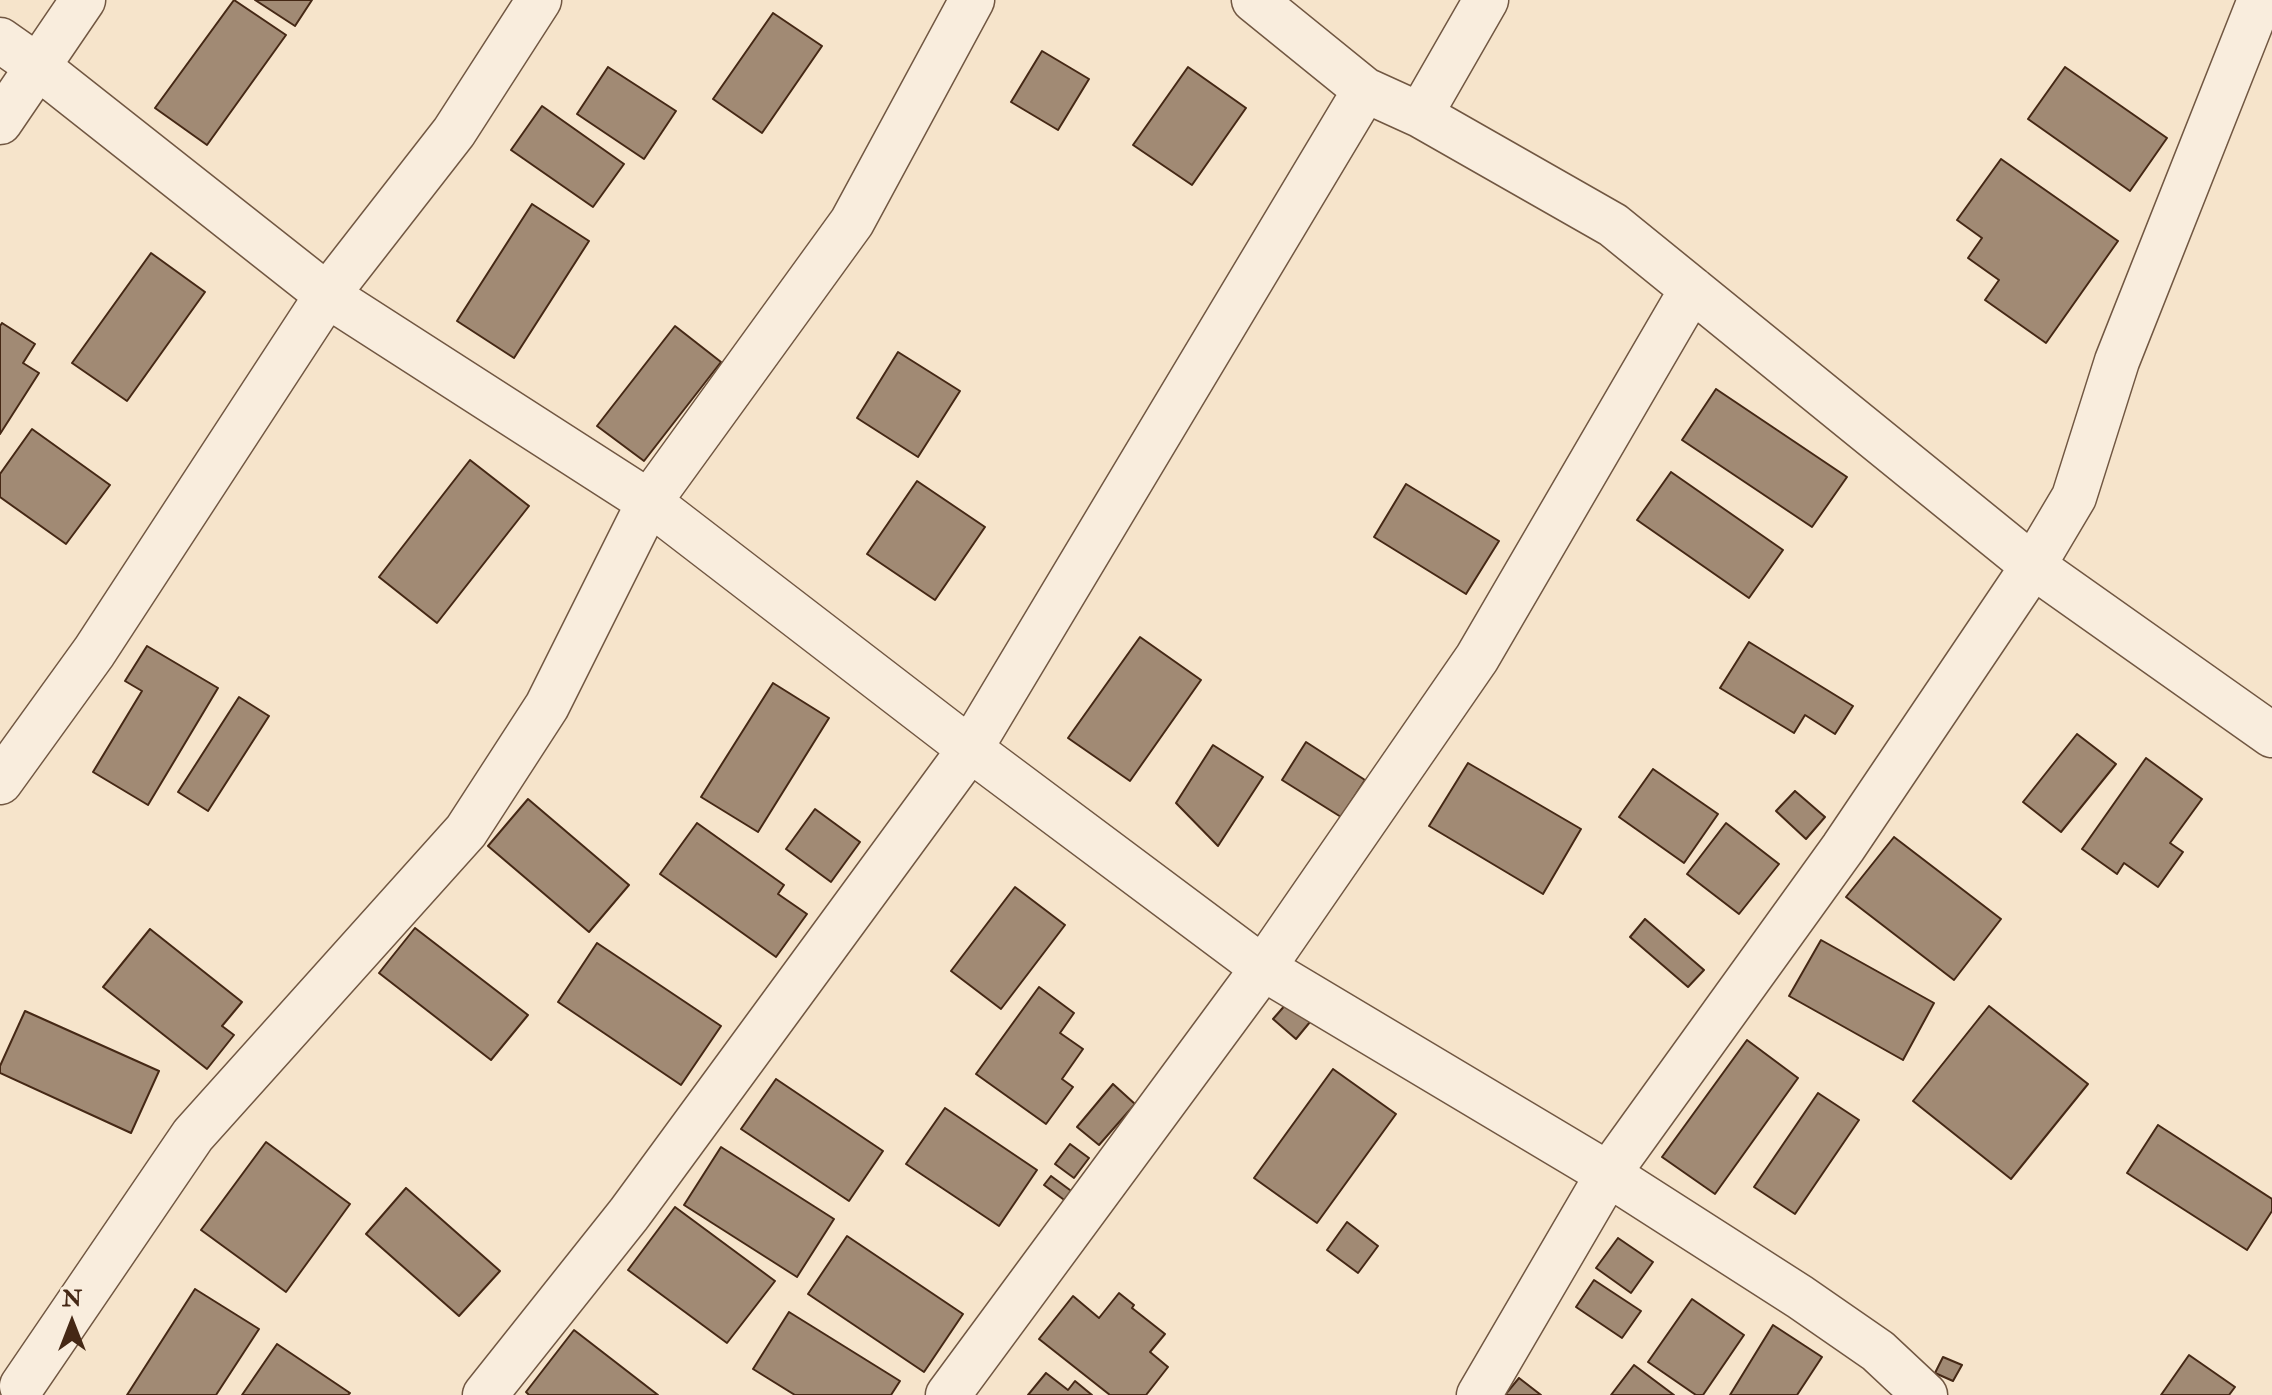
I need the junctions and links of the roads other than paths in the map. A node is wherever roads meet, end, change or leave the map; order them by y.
1 (83, 0) edge
2 (539, 0) edge
3 (972, 0) edge
4 (1254, 0) edge
5 (1486, 0) edge
6 (2260, 0) edge
7 (0, 40) edge
8 (37, 66) junction
9 (1365, 90) junction
10 (1420, 115) junction
11 (0, 122) edge
12 (1692, 289) junction
13 (327, 295) junction
14 (649, 502) junction
15 (2033, 566) junction
16 (2272, 735) edge
17 (970, 749) junction
18 (0, 782) edge
19 (1263, 968) junction
20 (1608, 1174) junction
21 (20, 1386) edge
22 (485, 1395) edge
23 (948, 1395) edge
24 (1479, 1395) edge
25 (1925, 1395) edge

1 - 8 street
2 - 13 street
3 - 14 street
4 - 9 street
5 - 10 street
6 - 15 street
7 - 8 street
8 - 11 street
8 - 13 street
9 - 10 street
9 - 17 street
10 - 12 street
12 - 15 street
12 - 19 street
13 - 14 street
13 - 18 street
14 - 17 street
14 - 21 street
15 - 16 street
15 - 20 street
17 - 19 street
17 - 22 street
19 - 20 street
19 - 23 street
20 - 24 street
20 - 25 street

